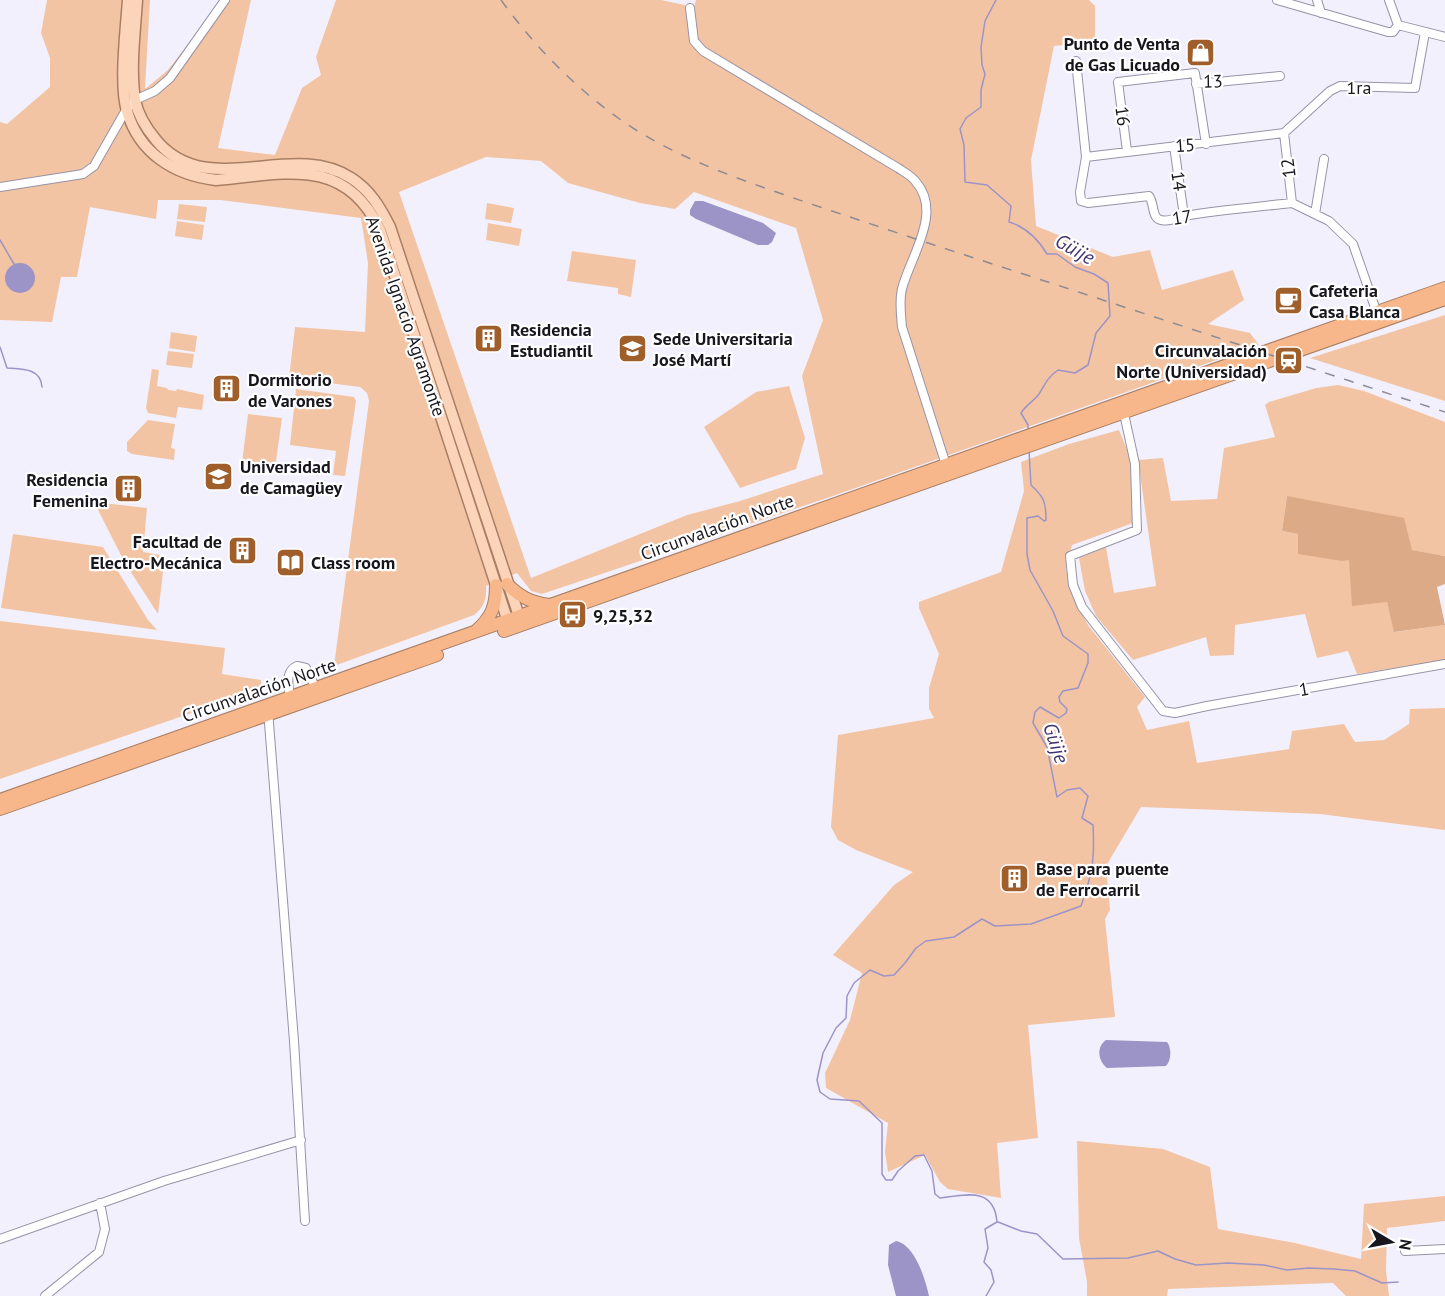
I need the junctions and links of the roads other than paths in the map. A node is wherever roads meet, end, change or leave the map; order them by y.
1 (128, 0) edge
2 (137, 0) edge
3 (225, 0) edge
4 (1277, 0) edge
5 (1317, 0) edge
6 (1389, 0) edge
7 (690, 8) dead end
8 (1321, 13) junction
9 (1398, 25) junction
10 (1425, 32) junction
11 (1445, 37) edge
12 (1076, 62) dead end
13 (1280, 76) dead end
14 (1118, 82) joint
15 (1196, 84) junction
16 (135, 100) junction
17 (126, 110) junction
18 (1284, 133) junction
19 (1206, 144) junction
20 (1174, 146) junction
21 (1127, 151) junction
22 (1086, 157) junction
23 (1324, 159) dead end
24 (0, 187) edge
25 (1292, 203) junction
26 (1315, 214) junction
27 (1184, 216) junction
28 (1445, 288) edge
29 (1445, 299) edge
30 (1378, 317) junction
31 (1122, 408) junction
32 (947, 469) junction
33 (501, 585) junction
34 (553, 605) junction
35 (514, 624) junction
36 (472, 634) junction
37 (1445, 664) edge
38 (317, 693) junction
39 (291, 702) junction
40 (268, 710) junction
41 (0, 800) edge
42 (0, 809) edge
43 (301, 1140) junction
44 (100, 1203) junction
45 (305, 1221) dead end
46 (0, 1239) edge
47 (1445, 1249) edge
48 (1405, 1251) dead end
49 (45, 1296) edge

1 - 17 main road, Avenida Ignacio Agramonte
2 - 16 main road, Avenida Ignacio Agramonte
3 - 16 street
4 - 8 street
5 - 8 street
6 - 9 street
7 - 32 street
8 - 9 street
9 - 10 street
10 - 11 street
10 - 18 street, 1ra
12 - 22 street
13 - 15 street, 13
14 - 15 street, 13
14 - 21 street, 16
15 - 19 street
16 - 17 street
16 - 33 main road, Avenida Ignacio Agramonte
17 - 24 street
17 - 33 main road, Avenida Ignacio Agramonte
18 - 19 street, 15
18 - 25 street, 12
19 - 20 street, 15
20 - 21 street, 15
20 - 27 street, 14
21 - 22 street, 15
22 - 27 street, 17
23 - 26 street
25 - 26 street
25 - 27 street, 17
26 - 30 street
28 - 30 highway, Circunvalación Norte
29 - 30 highway, Circunvalación Norte
30 - 31 highway, Circunvalación Norte
31 - 32 highway, Circunvalación Norte
31 - 37 street, 1
32 - 34 highway, Circunvalación Norte
32 - 35 highway, Circunvalación Norte
33 - 34 highway
33 - 35 main road, Avenida Ignacio Agramonte
33 - 36 highway
34 - 35 highway, Circunvalación Norte
35 - 36 highway, Circunvalación Norte
35 - 38 highway, Circunvalación Norte
36 - 38 highway, Circunvalación Norte
38 - 39 highway, Circunvalación Norte
38 - 39 street
39 - 40 highway, Circunvalación Norte
40 - 41 highway, Circunvalación Norte
40 - 42 highway, Circunvalación Norte
40 - 43 street
43 - 44 street
43 - 45 street
44 - 46 street
44 - 49 street
47 - 48 street

